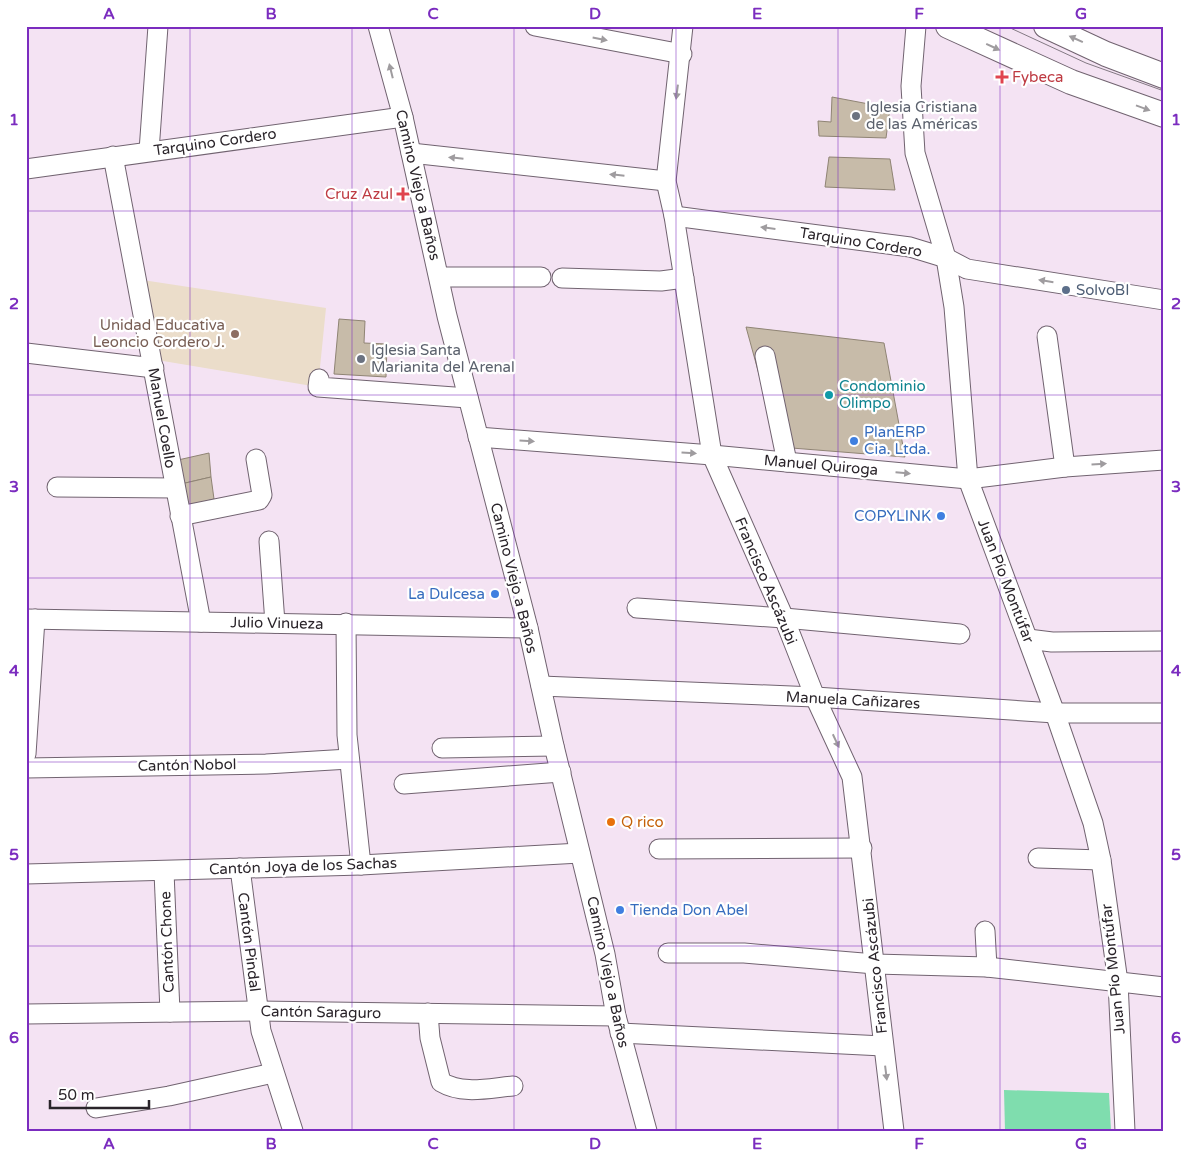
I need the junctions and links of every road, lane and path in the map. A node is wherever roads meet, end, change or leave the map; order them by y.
1 (158, 26) edge
2 (378, 26) edge
3 (535, 26) edge
4 (683, 26) edge
5 (916, 26) edge
6 (948, 26) edge
7 (1046, 26) edge
8 (682, 54) junction
9 (1164, 76) edge
10 (1164, 115) edge
11 (403, 117) junction
12 (149, 151) junction
13 (411, 153) junction
14 (113, 156) junction
15 (26, 168) edge
16 (666, 181) junction
17 (674, 216) junction
18 (946, 258) junction
19 (439, 277) junction
20 (541, 277) dead end
21 (562, 278) dead end
22 (684, 278) junction
23 (1164, 300) edge
24 (1047, 336) dead end
25 (26, 353) edge
26 (765, 356) dead end
27 (154, 368) junction
28 (319, 379) dead end
29 (468, 398) junction
30 (478, 437) junction
31 (712, 455) junction
32 (256, 459) dead end
33 (1164, 460) edge
34 (787, 462) junction
35 (1065, 467) junction
36 (968, 479) junction
37 (58, 487) dead end
38 (175, 488) junction
39 (180, 516) junction
40 (270, 541) dead end
41 (637, 608) dead end
42 (784, 618) junction
43 (31, 619) edge
44 (201, 622) junction
45 (275, 623) junction
46 (346, 623) junction
47 (528, 628) junction
48 (960, 634) dead end
49 (1028, 639) junction
50 (1164, 641) edge
51 (541, 686) junction
52 (815, 697) junction
53 (1055, 713) junction
54 (1164, 713) edge
55 (554, 746) junction
56 (442, 748) dead end
57 (26, 754) edge
58 (348, 759) junction
59 (26, 768) edge
60 (561, 772) junction
61 (404, 784) dead end
62 (862, 848) junction
63 (659, 849) dead end
64 (580, 853) junction
65 (1038, 858) dead end
66 (1101, 860) junction
67 (361, 865) junction
68 (240, 868) junction
69 (164, 872) junction
70 (26, 874) edge
71 (985, 931) dead end
72 (668, 954) dead end
73 (875, 964) junction
74 (987, 967) junction
75 (1118, 982) junction
76 (1164, 986) edge
77 (258, 1011) junction
78 (170, 1012) junction
79 (428, 1013) junction
80 (26, 1014) edge
81 (618, 1025) junction
82 (883, 1046) junction
83 (273, 1073) junction
84 (514, 1086) dead end
85 (96, 1108) dead end
86 (293, 1131) edge
87 (647, 1131) edge
88 (894, 1131) edge
89 (1125, 1131) edge

1 - 12 street
11 -> 2 street, Camino Viejo a Baños
3 -> 8 street
4 - 8 street, Francisco Ascázubi
5 - 18 street, Juan Pío Montúfar
6 -> 10 main road
9 -> 7 main road
8 -> 16 street, Francisco Ascázubi
11 - 12 street, Tarquino Cordero
11 - 13 street, Camino Viejo a Baños
12 - 14 street, Tarquino Cordero
16 -> 13 street
13 - 19 street, Camino Viejo a Baños
14 - 15 street, Tarquino Cordero
14 - 27 street, Manuel Coello
16 - 17 street, Francisco Ascázubi
18 -> 17 street, Tarquino Cordero
17 - 22 street, Francisco Ascázubi
23 -> 18 street, Tarquino Cordero
18 - 36 street, Juan Pío Montúfar
19 - 20 street
19 - 29 street, Camino Viejo a Baños
21 - 22 street
22 - 31 street, Francisco Ascázubi
24 - 35 street
25 - 27 street
26 - 34 street
27 - 38 street, Manuel Coello
28 - 29 street
29 - 30 street, Camino Viejo a Baños
30 -> 31 street, Manuel Quiroga
30 - 47 street, Camino Viejo a Baños
31 - 34 street, Manuel Quiroga
31 - 42 street, Francisco Ascázubi
32 - 39 street
35 -> 33 street, Manuel Quiroga
34 -> 36 street, Manuel Quiroga
35 - 36 street, Manuel Quiroga
36 - 49 street, Juan Pío Montúfar
37 - 38 street
38 - 39 street, Manuel Coello
39 - 44 street, Manuel Coello
40 - 45 street
41 - 42 street
42 - 48 street
42 - 52 street, Francisco Ascázubi
43 - 44 street, Julio Vinueza
43 - 57 street
44 - 45 street, Julio Vinueza
45 - 46 street, Julio Vinueza
46 - 47 street, Julio Vinueza
46 - 58 street
47 - 51 street, Camino Viejo a Baños
49 - 50 street
49 - 53 street, Juan Pío Montúfar
51 - 52 street, Manuela Cañizares
51 - 55 street, Camino Viejo a Baños
52 - 53 street, Manuela Cañizares
52 -> 62 street, Francisco Ascázubi
53 - 54 street, Manuela Cañizares
53 - 66 street, Juan Pío Montúfar
55 - 56 street
55 - 60 street, Camino Viejo a Baños
58 - 59 street, Cantón Nobol
58 - 67 street
60 - 61 street
60 - 64 street, Camino Viejo a Baños
62 - 63 street
62 - 73 street, Francisco Ascázubi
64 - 67 street, Cantón Joya de los Sachas
64 - 81 street, Camino Viejo a Baños
65 - 66 street
66 - 75 street, Juan Pío Montúfar
67 - 68 street, Cantón Joya de los Sachas
68 - 69 street, Cantón Joya de los Sachas
68 - 77 street, Cantón Pindal
69 - 70 street, Cantón Joya de los Sachas
69 - 78 street, Cantón Chone
71 - 74 street
72 - 73 street
73 - 74 street
73 - 82 street, Francisco Ascázubi
74 - 75 street
75 - 76 street
75 - 89 street, Juan Pío Montúfar
77 - 78 street, Cantón Saraguro
77 - 79 street, Cantón Saraguro
77 - 83 street, Cantón Pindal
78 - 80 street, Cantón Saraguro
79 - 81 street, Cantón Saraguro
79 - 84 street
81 - 82 street, Cantón Saraguro
81 - 87 street, Camino Viejo a Baños
82 -> 88 street, Francisco Ascázubi
83 - 85 street
83 - 86 street, Cantón Pindal

